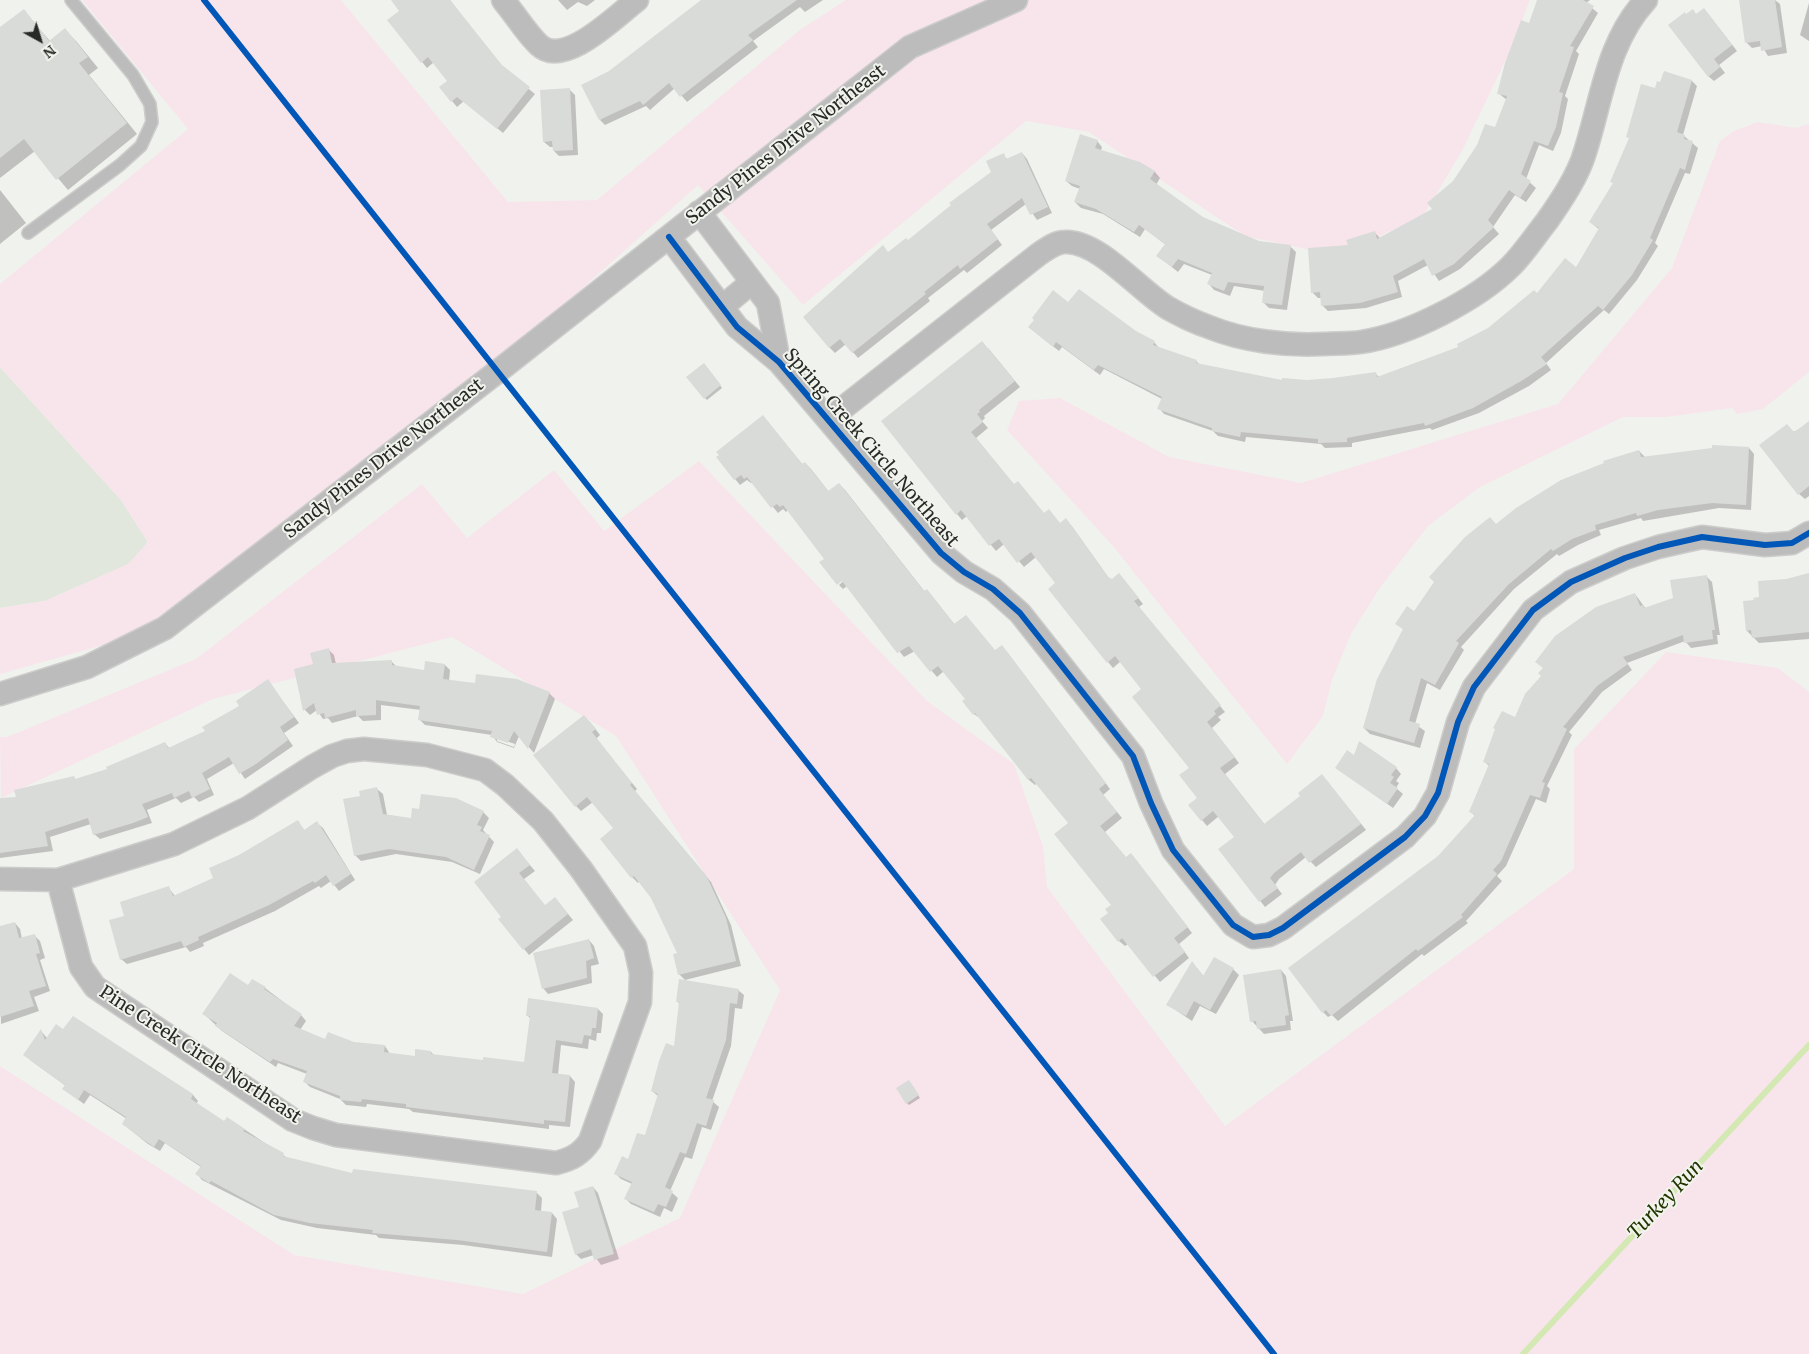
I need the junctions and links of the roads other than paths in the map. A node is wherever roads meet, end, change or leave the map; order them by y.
1 (72, 0) edge
2 (503, 0) edge
3 (637, 0) edge
4 (1016, 0) edge
5 (1646, 0) edge
6 (699, 212) junction
7 (28, 233) dead end
8 (669, 237) junction
9 (752, 282) junction
10 (722, 307) junction
11 (779, 362) junction
12 (829, 419) junction
13 (1809, 533) edge
14 (0, 694) edge
15 (0, 880) edge
16 (58, 880) junction

1 - 7 lane
2 - 3 street
4 - 6 street, Sandy Pines Drive Northeast
5 - 12 street, Spring Creek Circle Northeast
6 - 8 street, Sandy Pines Drive Northeast
6 - 9 street, Spring Creek Circle Northeast
8 - 10 street, Spring Creek Circle Northeast
8 - 14 street, Sandy Pines Drive Northeast
9 - 10 street
9 - 11 street, Spring Creek Circle Northeast
10 - 11 street, Spring Creek Circle Northeast
11 - 12 street, Spring Creek Circle Northeast
12 - 13 street, Spring Creek Circle Northeast
15 - 16 street, Pine Creek Circle Northeast
16 - 16 street, Pine Creek Circle Northeast

